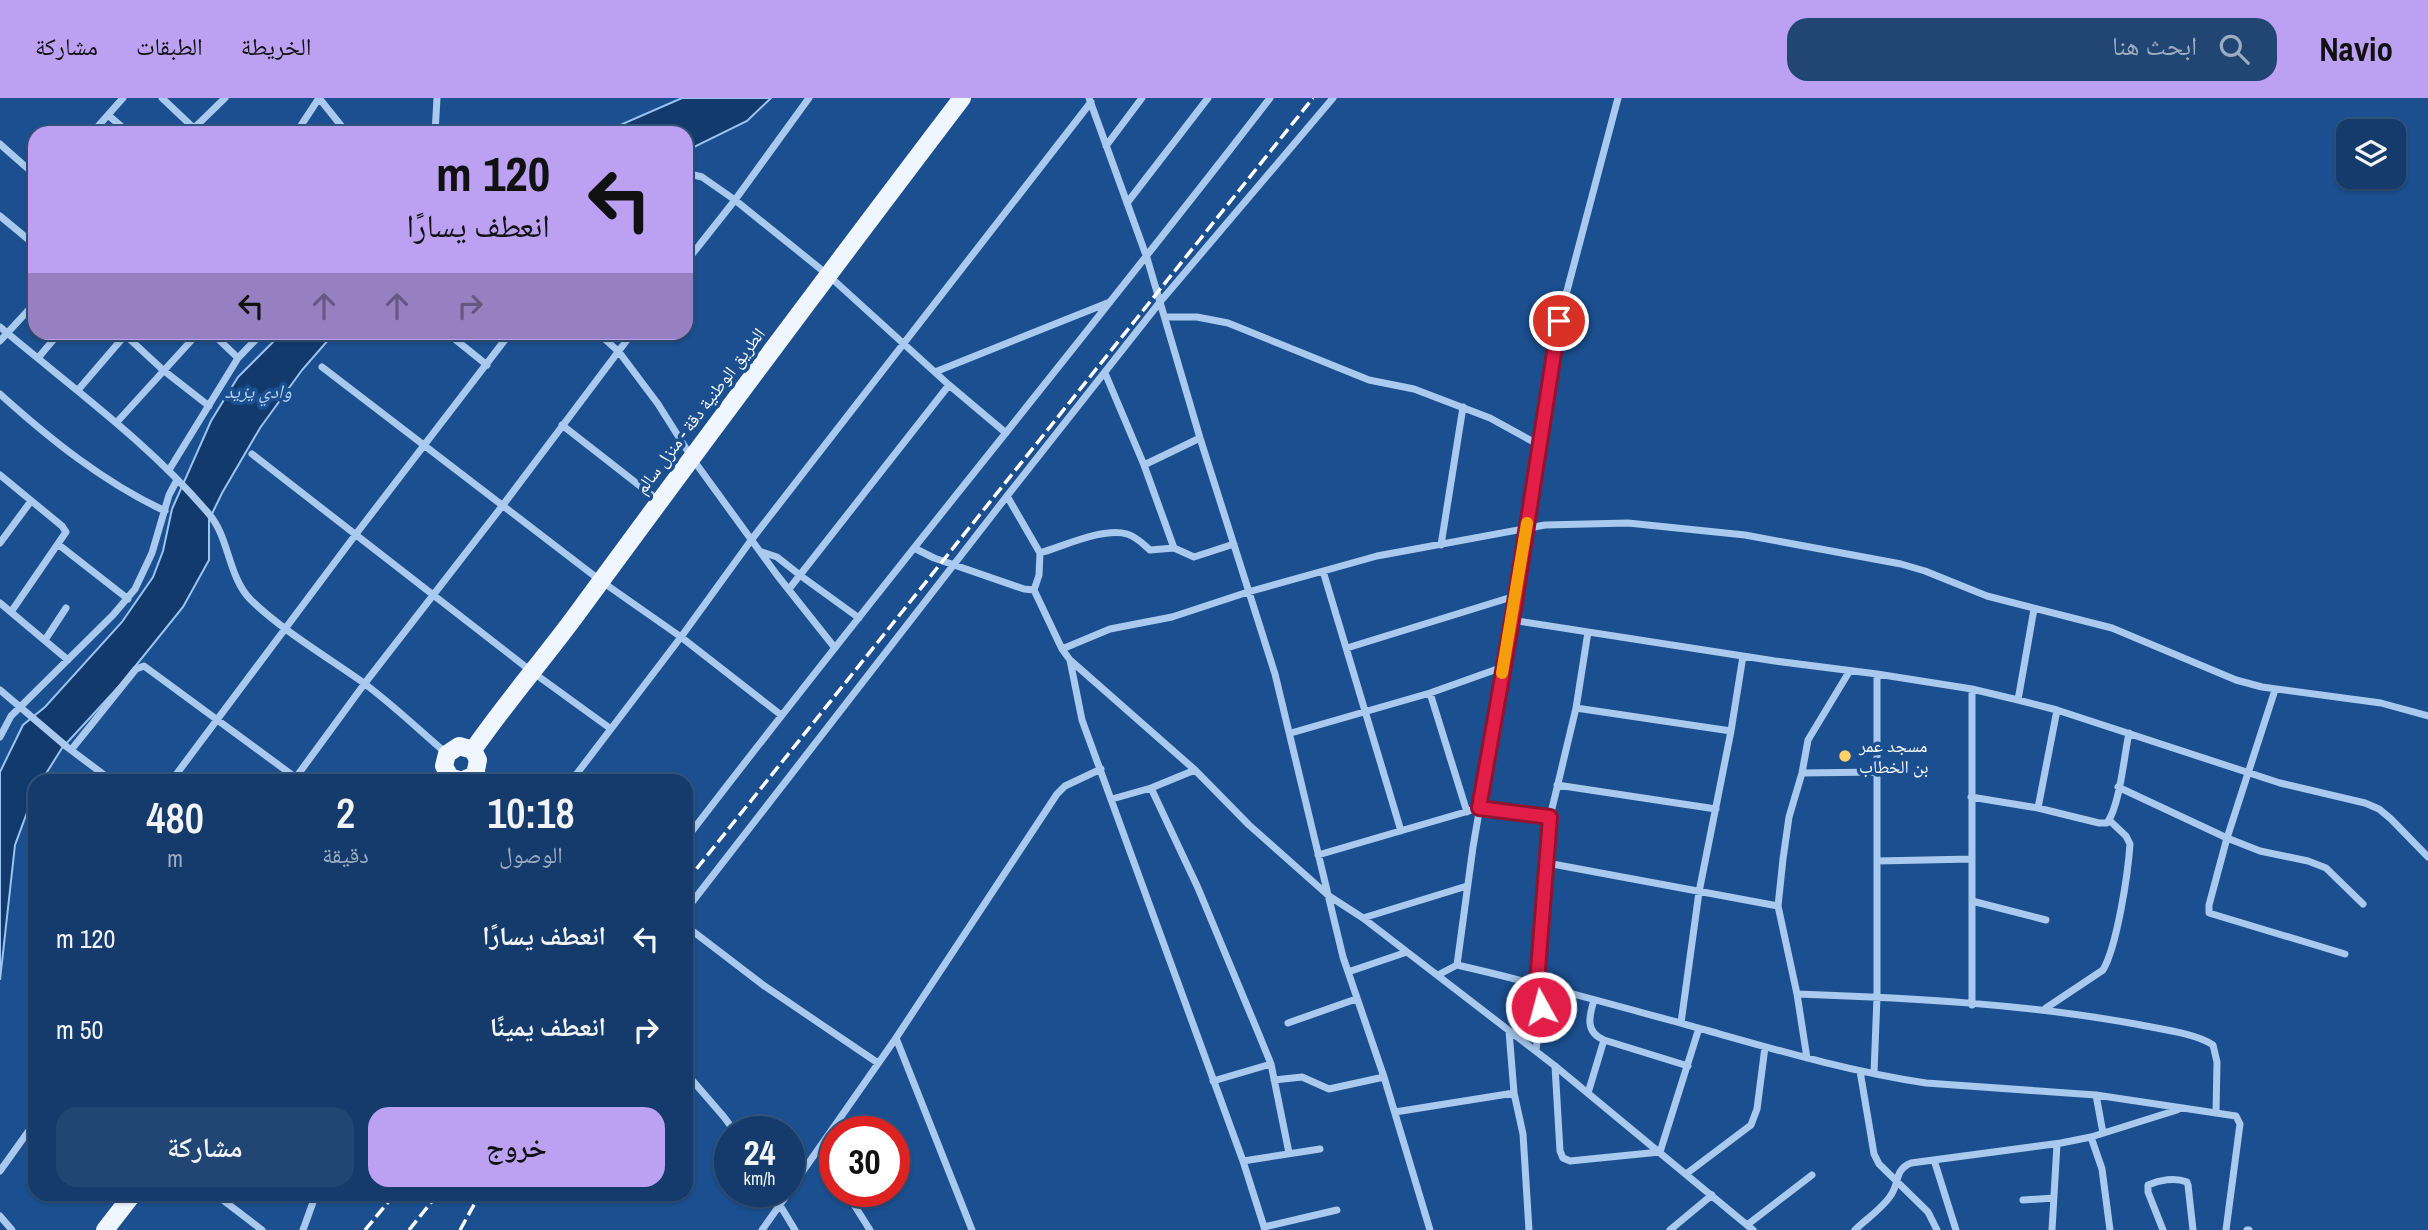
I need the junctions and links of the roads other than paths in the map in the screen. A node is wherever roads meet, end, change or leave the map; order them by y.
1 (123, 98) edge
2 (162, 98) edge
3 (225, 98) edge
4 (319, 98) edge
5 (437, 98) edge
6 (809, 98) edge
7 (962, 98) edge
8 (1142, 98) edge
9 (1208, 98) edge
10 (1270, 98) edge
11 (1333, 98) edge
12 (1618, 98) edge
13 (1090, 100) edge
14 (108, 115) junction
15 (98, 126) edge
16 (121, 126) edge
17 (189, 126) edge
18 (199, 126) edge
19 (301, 126) edge
20 (341, 126) edge
21 (435, 126) edge
22 (0, 144) edge
23 (1106, 146) junction
24 (28, 169) edge
25 (693, 175) edge
26 (735, 200) junction
27 (1127, 203) junction
28 (0, 216) edge
29 (28, 239) edge
30 (693, 253) edge
31 (1147, 258) junction
32 (828, 275) junction
33 (1112, 301) junction
34 (1160, 302) junction
35 (28, 310) edge
36 (1165, 317) junction
37 (0, 327) edge
38 (7, 333) junction
39 (53, 340) edge
40 (119, 340) edge
41 (132, 340) edge
42 (191, 340) edge
43 (219, 340) edge
44 (255, 340) edge
45 (456, 340) edge
46 (505, 340) edge
47 (606, 340) edge
48 (627, 340) edge
49 (0, 341) edge
50 (903, 342) junction
51 (619, 352) junction
52 (38, 358) junction
53 (238, 358) junction
54 (487, 365) junction
55 (322, 367) dead end
56 (163, 370) junction
57 (935, 372) junction
58 (1105, 373) junction
59 (949, 385) junction
60 (78, 390) junction
61 (0, 394) edge
62 (209, 406) junction
63 (1463, 407) junction
64 (117, 422) junction
65 (562, 425) junction
66 (1006, 433) junction
67 (1200, 438) junction
68 (425, 445) junction
69 (1539, 445) junction
70 (252, 454) dead end
71 (692, 458) junction
72 (1144, 465) junction
73 (169, 470) junction
74 (0, 475) edge
75 (178, 481) junction
76 (1007, 496) junction
77 (31, 501) junction
78 (659, 502) junction
79 (503, 505) junction
80 (164, 511) junction
81 (1526, 530) junction
82 (356, 534) junction
83 (752, 538) junction
84 (0, 543) edge
85 (1234, 544) junction
86 (59, 545) junction
87 (1441, 545) junction
88 (1174, 548) junction
89 (916, 549) junction
90 (762, 552) junction
91 (1040, 553) junction
92 (954, 565) junction
93 (1323, 571) junction
94 (801, 576) junction
95 (601, 581) junction
96 (789, 589) junction
97 (1034, 590) junction
98 (1248, 592) junction
99 (433, 595) junction
100 (1515, 596) junction
101 (128, 599) junction
102 (0, 603) edge
103 (66, 608) dead end
104 (2034, 609) junction
105 (11, 612) junction
106 (859, 618) junction
107 (1511, 620) junction
108 (286, 628) junction
109 (1588, 632) junction
110 (681, 638) junction
111 (45, 640) junction
112 (835, 648) junction
113 (1347, 648) junction
114 (1062, 649) junction
115 (1743, 656) junction
116 (68, 660) junction
117 (1070, 660) junction
118 (1503, 667) junction
119 (531, 671) junction
120 (1849, 672) junction
121 (1877, 674) junction
122 (365, 683) junction
123 (1972, 689) junction
124 (0, 690) edge
125 (2274, 690) junction
126 (1430, 693) junction
127 (2018, 700) junction
128 (19, 708) junction
129 (1576, 708) junction
130 (2057, 710) junction
131 (1365, 712) junction
132 (781, 715) junction
133 (2428, 716) edge
134 (217, 722) junction
135 (611, 729) junction
136 (1731, 731) junction
137 (1291, 733) junction
138 (2129, 733) junction
139 (0, 737) edge
140 (69, 749) junction
141 (473, 751) junction
142 (447, 754) junction
143 (1101, 769) junction
144 (1195, 770) junction
145 (2249, 771) junction
146 (1877, 772) junction
147 (1802, 773) junction
148 (103, 774) edge
149 (177, 774) edge
150 (289, 774) edge
151 (301, 774) edge
152 (458, 774) edge
153 (468, 774) edge
154 (577, 774) edge
155 (1557, 785) junction
156 (2119, 787) junction
157 (1151, 788) junction
158 (1971, 797) junction
159 (1112, 799) junction
160 (1479, 808) junction
161 (2038, 808) junction
162 (1716, 809) junction
163 (1466, 812) junction
164 (1550, 817) junction
165 (2109, 820) junction
166 (693, 830) edge
167 (1401, 831) junction
168 (2227, 838) junction
169 (1318, 855) junction
170 (2428, 857) edge
171 (1972, 859) junction
172 (1877, 860) junction
173 (1547, 863) junction
174 (1467, 886) junction
175 (1699, 892) junction
176 (1329, 896) junction
177 (693, 901) edge
178 (1972, 901) junction
179 (2363, 904) dead end
180 (1778, 906) junction
181 (1363, 918) junction
182 (2046, 920) dead end
183 (693, 931) edge
184 (1407, 952) junction
185 (2345, 954) dead end
186 (1457, 965) junction
187 (1348, 972) junction
188 (1438, 975) junction
189 (1540, 984) junction
190 (1797, 994) junction
191 (1877, 997) junction
192 (1356, 999) junction
193 (1594, 1000) junction
194 (1972, 1005) junction
195 (2045, 1009) junction
196 (1288, 1023) dead end
197 (1681, 1023) junction
198 (1699, 1028) junction
199 (1509, 1031) junction
200 (896, 1038) junction
201 (1604, 1040) junction
202 (1765, 1047) junction
203 (1536, 1051) junction
204 (1807, 1058) junction
205 (878, 1063) junction
206 (1271, 1064) junction
207 (1555, 1066) junction
208 (1688, 1066) junction
209 (1860, 1071) junction
210 (1874, 1073) junction
211 (1384, 1077) junction
212 (1274, 1080) junction
213 (693, 1081) edge
214 (1213, 1081) junction
215 (1514, 1093) junction
216 (1588, 1093) junction
217 (2096, 1095) junction
218 (2181, 1109) junction
219 (1395, 1112) junction
220 (2216, 1113) junction
221 (723, 1116) edge
222 (28, 1132) edge
223 (2103, 1133) junction
224 (2091, 1137) junction
225 (2057, 1144) junction
226 (818, 1149) joint
227 (1320, 1149) dead end
228 (1660, 1152) junction
229 (1289, 1153) junction
230 (1934, 1160) junction
231 (1243, 1161) junction
232 (805, 1168) edge
233 (0, 1171) edge
234 (1686, 1174) junction
235 (1812, 1175) dead end
236 (1896, 1178) junction
237 (1712, 1195) junction
238 (2054, 1198) junction
239 (2023, 1200) dead end
240 (128, 1201) edge
241 (224, 1201) edge
242 (313, 1201) edge
243 (779, 1207) edge
244 (781, 1207) edge
245 (855, 1207) edge
246 (1337, 1210) dead end
247 (0, 1216) edge
248 (1265, 1228) edge
249 (1750, 1228) edge
250 (12, 1230) edge
251 (105, 1230) edge
252 (262, 1230) edge
253 (303, 1230) edge
254 (762, 1230) edge
255 (795, 1230) edge
256 (870, 1230) edge
257 (972, 1230) edge
258 (1430, 1230) edge
259 (1528, 1230) edge
260 (1670, 1230) edge
261 (1855, 1230) edge
262 (1937, 1230) edge
263 (1956, 1230) edge
264 (2052, 1230) edge
265 (2110, 1230) edge
266 (2163, 1230) edge
267 (2193, 1230) edge
268 (2226, 1230) edge

1 - 14 street
2 - 17 street
3 - 18 street
4 - 19 street
4 - 20 street
5 - 21 street
6 - 26 street
7 - 32 main road, الطريق الوطنية دقة - منزل سالم
8 - 23 street
9 - 27 street
10 - 31 street
11 - 34 street
12 - 69 street
13 - 23 street
13 - 50 street
14 - 15 street
14 - 16 street
22 - 24 street
23 - 27 street
25 - 26 street
26 - 30 street
26 - 32 street
27 - 31 street
28 - 29 street
31 - 33 street
31 - 34 street
32 - 50 street
32 - 71 main road, الطريق الوطنية دقة - منزل سالم
33 - 57 street
33 - 66 street
34 - 36 street
34 - 58 street
35 - 38 street
36 - 63 street
36 - 67 street
37 - 38 street
38 - 49 street
38 - 52 street
39 - 52 street
40 - 60 street
41 - 56 street
42 - 56 street
43 - 53 street
44 - 53 street
45 - 54 street
46 - 54 street
47 - 51 street
48 - 51 street
50 - 57 street
50 - 83 street
51 - 65 street
51 - 71 street
52 - 60 street
53 - 62 street
54 - 68 street
55 - 68 street
56 - 62 street
56 - 64 street
57 - 59 street
58 - 72 street
58 - 76 street
59 - 66 street
59 - 94 street
60 - 64 street
61 - 80 street
62 - 73 street
63 - 69 street
63 - 87 street
64 - 73 street
65 - 78 street
65 - 79 street
66 - 89 street
67 - 72 street
67 - 85 street
68 - 79 street
68 - 82 street
69 - 81 street
70 - 82 street
71 - 78 main road, الطريق الوطنية دقة - منزل سالم
71 - 83 street
72 - 88 street
73 - 75 street
74 - 77 street
75 - 80 street
75 - 108 street
76 - 91 street
76 - 92 street
77 - 84 street
77 - 86 street
78 - 95 main road, الطريق الوطنية دقة - منزل سالم
79 - 95 street
79 - 99 street
80 - 101 street
81 - 87 street
81 - 100 street
81 - 104 street
82 - 99 street
82 - 108 street
83 - 90 street
83 - 110 street
85 - 88 street
85 - 98 street
86 - 101 street
86 - 105 street
87 - 93 street
88 - 91 street
89 - 92 street
89 - 106 street
90 - 94 street
90 - 96 street
91 - 97 street
92 - 97 street
92 - 177 street
93 - 98 street
93 - 113 street
94 - 96 street
94 - 106 street
95 - 110 street
95 - 119 main road, الطريق الوطنية دقة - منزل سالم
96 - 112 street
97 - 114 street
98 - 114 street
98 - 137 street
99 - 119 street
99 - 122 street
100 - 107 street
100 - 113 street
101 - 116 street
102 - 105 street
103 - 111 street
104 - 125 street
104 - 127 street
105 - 111 street
106 - 112 street
107 - 109 street
107 - 118 street
108 - 122 street
108 - 134 street
109 - 115 street
109 - 129 street
110 - 132 street
110 - 135 street
111 - 116 street
112 - 132 street
113 - 131 street
114 - 117 street
115 - 120 street
115 - 136 street
116 - 128 street
117 - 143 street
117 - 144 street
118 - 126 street
118 - 160 street
119 - 135 street
119 - 141 main road, الطريق الوطنية دقة - منزل سالم
120 - 121 street
120 - 147 street
121 - 123 street
121 - 146 street
122 - 142 street
122 - 151 street
123 - 127 street
123 - 158 street
124 - 128 street
125 - 133 street
125 - 145 street
126 - 131 street
126 - 163 street
127 - 130 street
128 - 139 street
128 - 140 street
129 - 136 street
129 - 155 street
130 - 138 street
130 - 161 street
131 - 137 street
131 - 167 street
132 - 166 street
134 - 140 street
134 - 149 street
134 - 150 street
135 - 154 street
136 - 162 street
137 - 169 street
138 - 145 street
138 - 156 street
140 - 148 street
141 - 142 main road
141 - 153 main road
142 - 152 main road
143 - 159 street
143 - 200 street
144 - 157 street
144 - 176 street
145 - 168 street
145 - 170 street
146 - 147 street
146 - 172 street
147 - 180 street
155 - 162 street
155 - 164 street
156 - 165 street
156 - 168 street
157 - 159 street
157 - 206 street
158 - 161 street
158 - 171 street
159 - 214 street
160 - 163 street
160 - 164 street
160 - 174 street
161 - 165 street
162 - 175 street
163 - 167 street
164 - 173 street
165 - 195 street
167 - 169 street
168 - 179 street
168 - 185 street
169 - 176 street
171 - 172 street
171 - 178 street
172 - 191 street
173 - 175 street
173 - 189 street
174 - 181 street
174 - 186 street
175 - 180 street
175 - 197 street
176 - 181 street
176 - 187 street
178 - 182 street
178 - 194 street
180 - 190 street
181 - 184 street
183 - 205 street
184 - 187 street
184 - 188 street
186 - 188 street
186 - 189 street
187 - 192 street
188 - 199 street
189 - 193 street
189 - 203 street
190 - 191 street
190 - 204 street
191 - 194 street
191 - 210 street
192 - 196 street
192 - 211 street
193 - 197 street
193 - 201 street
194 - 195 street
195 - 220 street
197 - 198 street
198 - 202 street
198 - 208 street
199 - 203 street
199 - 215 street
200 - 205 street
200 - 257 street
201 - 208 street
201 - 216 street
202 - 204 street
202 - 234 street
203 - 207 street
204 - 209 street
205 - 226 street
206 - 212 street
206 - 214 street
207 - 216 street
207 - 228 street
208 - 228 street
209 - 210 street
209 - 236 street
210 - 217 street
211 - 212 street
211 - 219 street
212 - 229 street
213 - 221 street
214 - 231 street
215 - 219 street
215 - 259 street
216 - 228 street
217 - 218 street
217 - 223 street
218 - 220 street
218 - 223 street
219 - 258 street
220 - 268 street
222 - 233 street
223 - 224 street
224 - 225 street
224 - 265 street
225 - 230 street
225 - 238 street
226 - 232 street
227 - 229 street
228 - 234 street
229 - 231 street
230 - 236 street
230 - 263 street
231 - 248 street
234 - 237 street
235 - 249 street
236 - 261 street
236 - 262 street
237 - 249 street
237 - 260 street
238 - 239 street
238 - 264 street
240 - 251 main road
241 - 252 street
242 - 253 street
243 - 254 street
244 - 255 street
245 - 256 street
246 - 248 street
247 - 250 street
266 - 267 street

